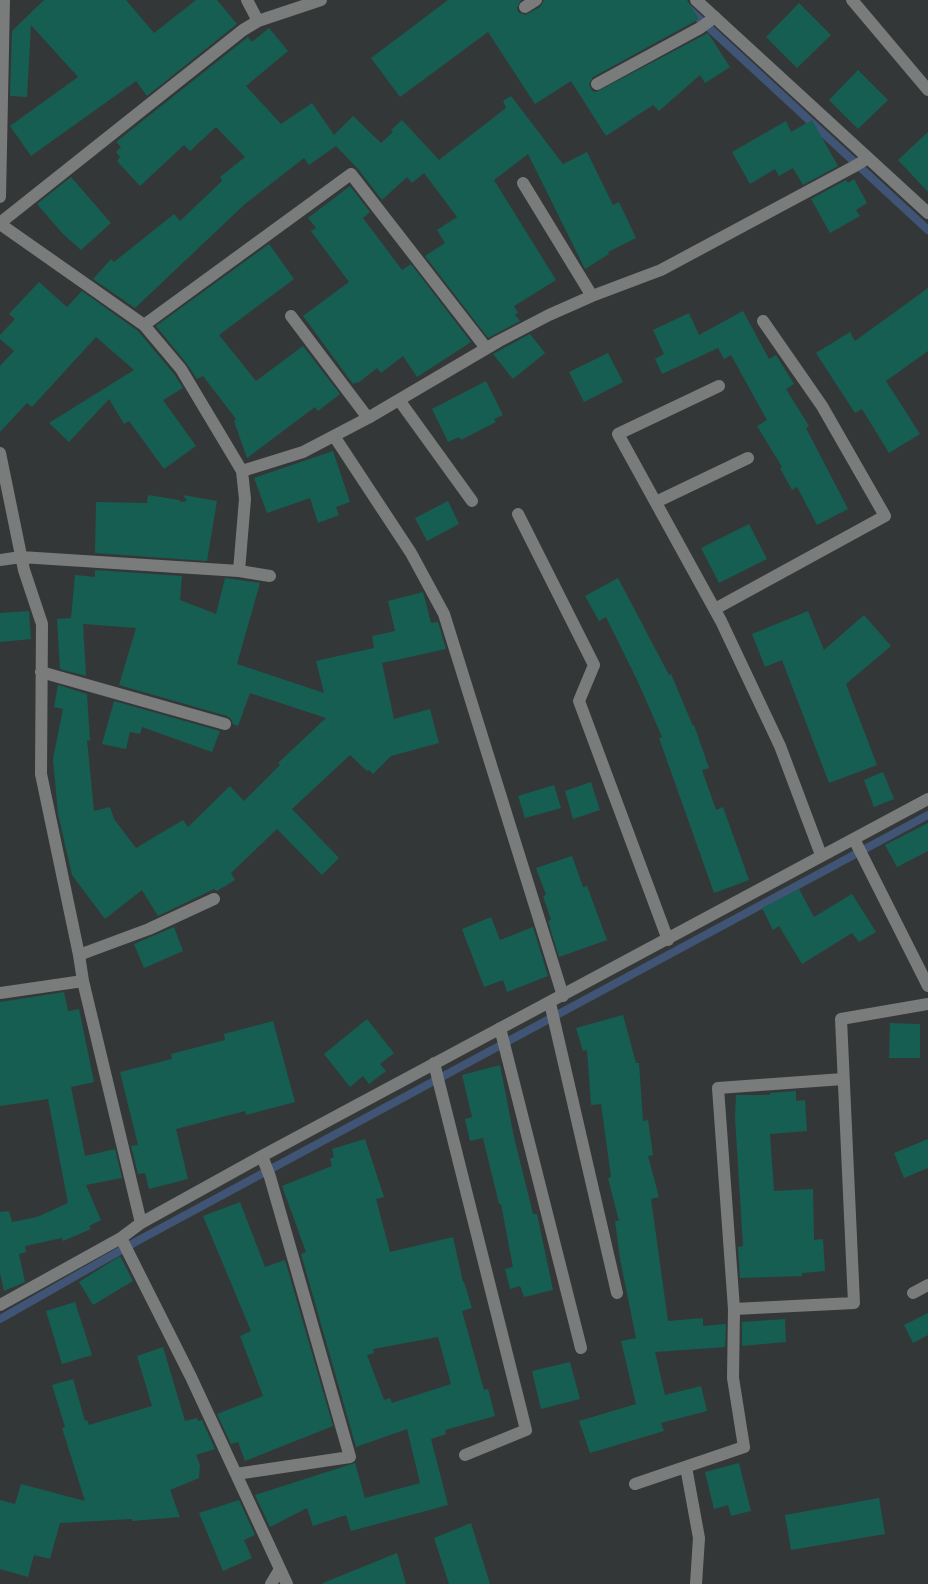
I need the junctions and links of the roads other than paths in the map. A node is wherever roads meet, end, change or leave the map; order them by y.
1 (4, 0) edge
2 (248, 0) edge
3 (321, 0) edge
4 (536, 0) edge
5 (696, 0) edge
6 (852, 0) edge
7 (525, 7) dead end
8 (258, 21) junction
9 (708, 22) junction
10 (597, 84) dead end
11 (928, 90) edge
12 (862, 162) junction
13 (523, 183) dead end
14 (0, 197) edge
15 (928, 213) edge
16 (0, 224) edge
17 (592, 296) junction
18 (291, 316) dead end
19 (763, 321) dead end
20 (144, 325) junction
21 (486, 348) junction
22 (719, 387) dead end
23 (399, 400) junction
24 (368, 418) junction
25 (334, 436) junction
26 (0, 453) edge
27 (748, 458) dead end
28 (242, 471) junction
29 (472, 501) dead end
30 (656, 502) junction
31 (518, 514) dead end
32 (21, 557) junction
33 (0, 560) edge
34 (239, 571) junction
35 (270, 576) dead end
36 (715, 609) junction
37 (41, 672) junction
38 (225, 724) dead end
39 (928, 799) edge
40 (858, 848) junction
41 (821, 855) junction
42 (214, 899) dead end
43 (668, 939) junction
44 (79, 955) junction
45 (83, 981) junction
46 (928, 986) edge
47 (0, 993) edge
48 (563, 996) junction
49 (928, 1004) edge
50 (552, 1012) junction
51 (501, 1032) junction
52 (435, 1067) junction
53 (843, 1079) junction
54 (266, 1166) junction
55 (141, 1223) junction
56 (125, 1244) junction
57 (928, 1285) edge
58 (617, 1293) dead end
59 (913, 1293) dead end
60 (0, 1305) edge
61 (734, 1309) junction
62 (581, 1348) dead end
63 (465, 1455) dead end
64 (686, 1467) junction
65 (236, 1474) junction
66 (635, 1484) dead end
67 (280, 1569) junction
68 (271, 1584) edge
69 (287, 1584) edge
70 (696, 1584) edge

1 - 14 street
2 - 8 street
3 - 8 street
4 - 7 street
5 - 9 street
6 - 11 street
8 - 16 street
9 - 10 street
9 - 12 street
12 - 15 street
12 - 17 street
13 - 17 street
16 - 20 street
17 - 21 street
18 - 24 street
19 - 36 street
20 - 21 street
20 - 28 street
21 - 23 street
22 - 30 street
23 - 24 street
23 - 29 street
24 - 25 street
25 - 28 street
25 - 48 street
26 - 32 street
27 - 30 street
28 - 34 street
30 - 36 street
31 - 43 street
32 - 33 street
32 - 34 street
32 - 37 street
34 - 35 street
36 - 41 street
37 - 38 street
37 - 44 street
39 - 40 street
40 - 41 street
40 - 46 street
41 - 43 street
42 - 44 street
43 - 48 street
44 - 45 street
45 - 47 street
45 - 55 street
48 - 50 street
49 - 53 street
50 - 51 street
50 - 58 street
51 - 52 street
51 - 62 street
52 - 54 street
52 - 63 street
53 - 61 street
53 - 61 street
54 - 55 street
54 - 65 street
55 - 56 street
56 - 60 street
56 - 65 street
57 - 59 street
61 - 64 street
64 - 66 street
64 - 70 street
65 - 67 street
67 - 68 street
67 - 69 street

